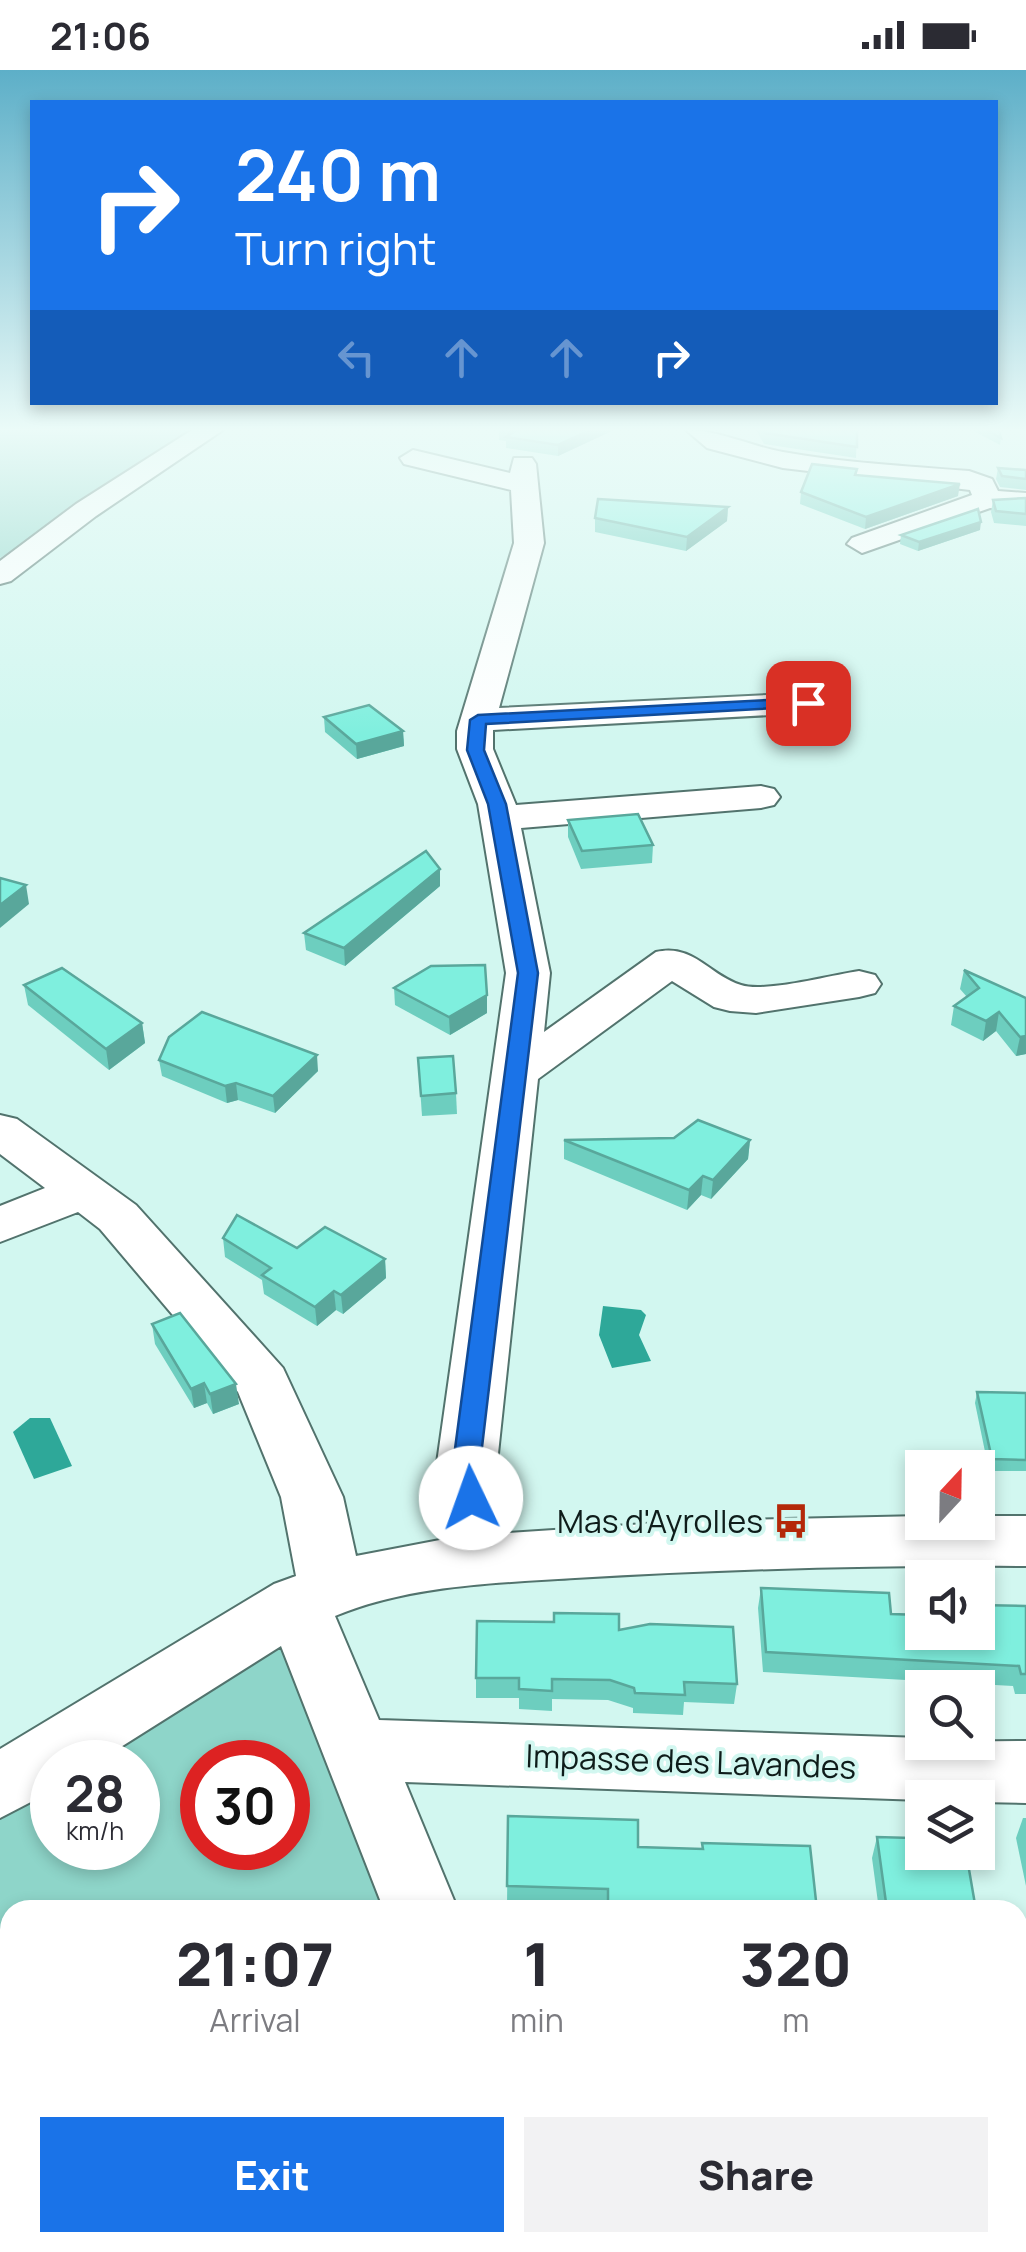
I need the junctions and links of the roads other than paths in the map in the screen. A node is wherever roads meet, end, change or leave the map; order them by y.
1 (57, 532) edge
2 (528, 532) edge
3 (896, 532) edge
4 (862, 544) dead end
5 (0, 575) edge
6 (808, 703) dead end
7 (478, 720) junction
8 (761, 798) dead end
9 (500, 818) junction
10 (859, 984) dead end
11 (518, 1072) junction
12 (0, 1130) edge
13 (83, 1190) junction
14 (0, 1225) edge
15 (1026, 1542) edge
16 (479, 1560) junction
17 (314, 1596) junction
18 (356, 1750) junction
19 (1026, 1772) edge
20 (0, 1786) edge
21 (417, 1900) edge

1 - 5 street
2 - 7 street
3 - 4 street
6 - 7 street
7 - 9 street
8 - 9 street
9 - 11 street
10 - 11 street
11 - 16 street
12 - 13 street
13 - 14 street
13 - 17 street
15 - 16 street
16 - 17 street
17 - 18 street
17 - 20 street
18 - 19 street, Impasse des Lavandes
18 - 21 street

